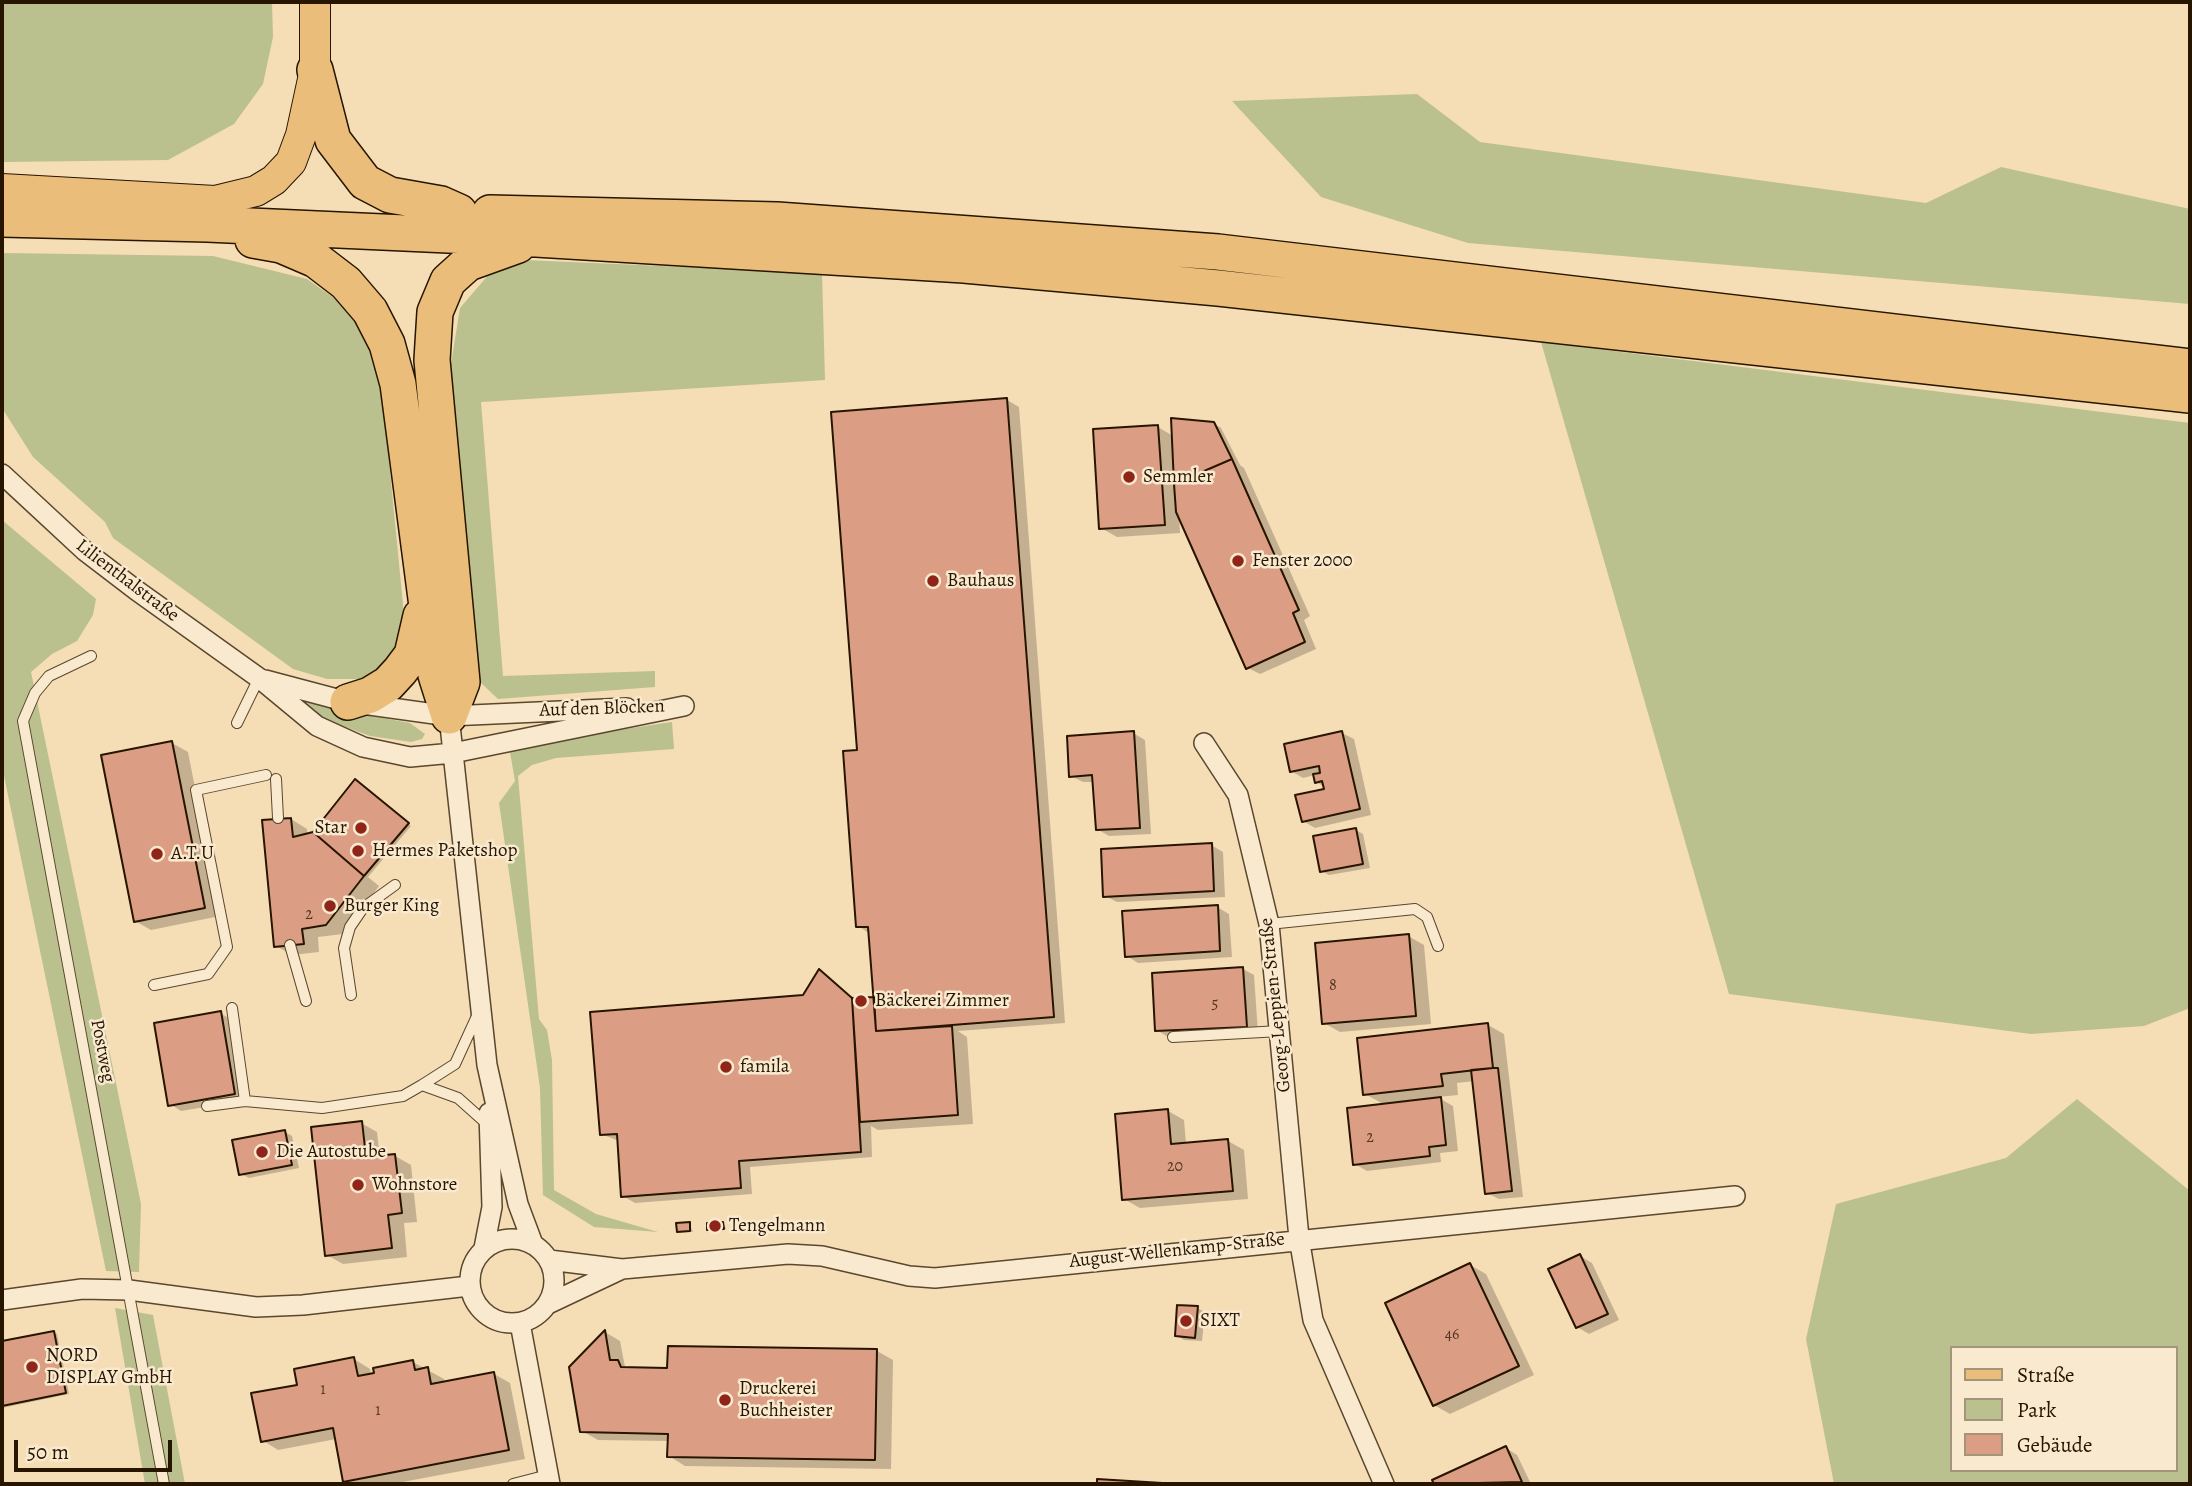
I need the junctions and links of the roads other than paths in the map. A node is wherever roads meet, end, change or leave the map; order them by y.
1 (315, 2) edge
2 (315, 70) junction
3 (2, 189) edge
4 (459, 212) junction
5 (211, 213) junction
6 (2, 219) edge
7 (536, 239) junction
8 (2190, 367) edge
9 (2190, 395) edge
10 (2, 474) edge
11 (426, 603) junction
12 (92, 656) dead end
13 (259, 678) junction
14 (348, 702) junction
15 (449, 716) junction
16 (237, 723) dead end
17 (1205, 743) dead end
18 (453, 753) junction
19 (278, 818) dead end
20 (395, 885) dead end
21 (1269, 924) junction
22 (290, 945) dead end
23 (1438, 946) dead end
24 (154, 985) dead end
25 (351, 995) dead end
26 (306, 1001) dead end
27 (232, 1008) dead end
28 (479, 1013) junction
29 (1280, 1031) junction
30 (1172, 1037) dead end
31 (487, 1065) junction
32 (422, 1085) junction
33 (245, 1101) junction
34 (207, 1106) dead end
35 (489, 1126) junction
36 (1735, 1196) dead end
37 (1298, 1238) junction
38 (533, 1244) junction
39 (484, 1248) junction
40 (549, 1260) junction
41 (622, 1269) junction
42 (469, 1286) junction
43 (129, 1290) junction
44 (2, 1300) edge
45 (548, 1304) junction
46 (520, 1323) junction
47 (549, 1479) edge
48 (164, 1484) edge
49 (513, 1484) edge
50 (1384, 1484) edge

1 - 2 main road
2 - 4 highway
2 - 5 main road
3 - 5 main road
4 - 5 highway
4 - 8 highway
5 - 6 highway
5 - 7 highway
5 - 11 highway
7 - 9 highway
7 - 15 highway
10 - 13 street, Lilienthalstraße
11 - 14 highway
11 - 15 highway
12 - 43 lane, Postweg
13 - 14 street, Lilienthalstraße
13 - 16 lane
13 - 18 street, Lilienthalstraße
14 - 15 street, Lilienthalstraße
15 - 18 street
15 - 18 street, Auf den Blöcken
17 - 21 street, Georg-Leppien-Straße
18 - 28 street
19 - 24 lane
20 - 25 lane
21 - 23 lane
21 - 29 street, Georg-Leppien-Straße
22 - 26 lane
27 - 33 lane
28 - 31 street
28 - 32 lane
29 - 30 lane
29 - 37 street, Georg-Leppien-Straße
31 - 35 street
31 - 38 street
32 - 33 lane
32 - 35 lane
33 - 34 lane
35 - 39 street
36 - 37 street, August-Wellenkamp-Straße
37 - 41 street, August-Wellenkamp-Straße
37 - 50 street, Georg-Leppien-Straße
38 - 39 street
38 - 40 street
39 - 42 street
40 - 41 street, August-Wellenkamp-Straße
40 - 45 street
41 - 45 street, August-Wellenkamp-Straße
42 - 43 street
42 - 46 street
43 - 44 street
43 - 48 lane, Postweg
45 - 46 street
46 - 47 street
47 - 49 lane

